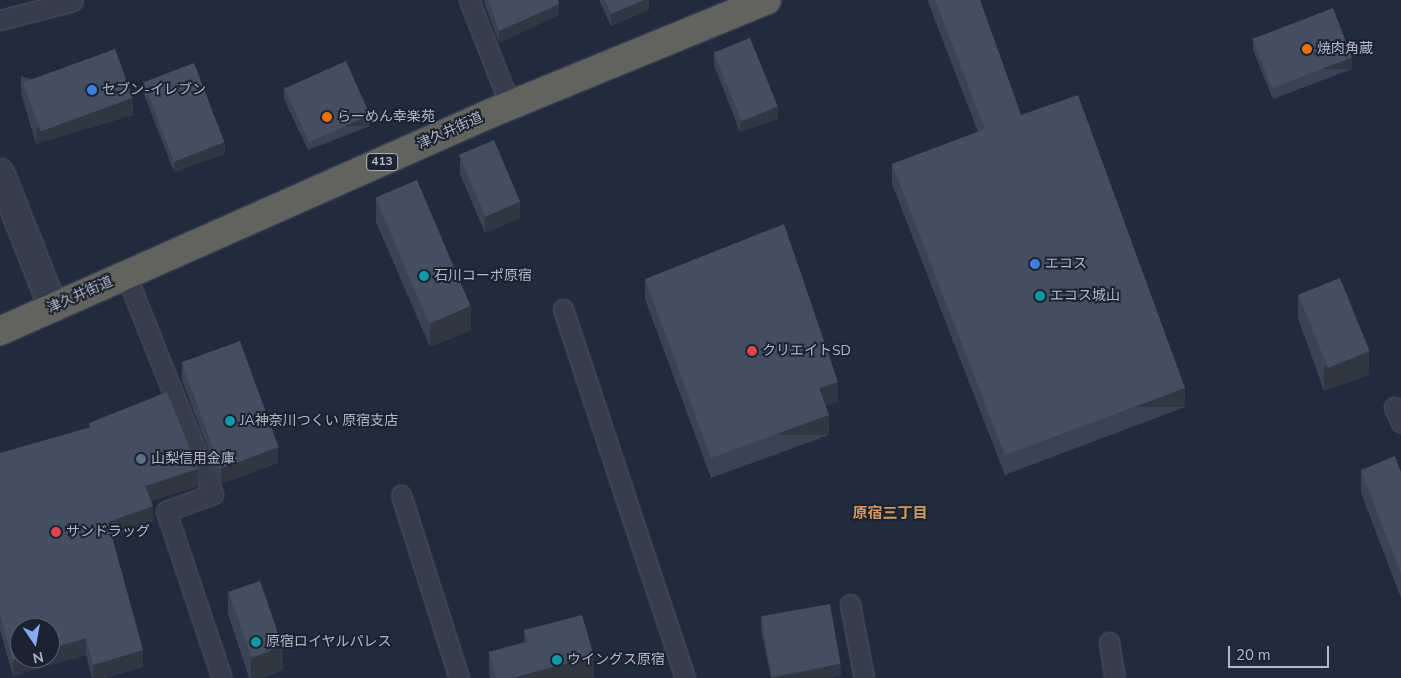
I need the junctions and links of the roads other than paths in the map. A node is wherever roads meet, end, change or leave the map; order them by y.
1 (469, 0) edge
2 (767, 0) edge
3 (73, 1) edge
4 (0, 20) edge
5 (510, 105) junction
6 (0, 173) edge
7 (126, 275) junction
8 (54, 307) junction
9 (563, 309) dead end
10 (0, 331) edge
11 (401, 495) dead end
12 (850, 604) dead end
13 (1108, 642) dead end
14 (222, 678) edge
15 (458, 678) edge
16 (685, 678) edge
17 (864, 678) edge
18 (1115, 678) edge

1 - 5 lane
2 - 5 highway, 津久井街道 / 413
3 - 4 lane
5 - 7 highway, 津久井街道 / 413
6 - 8 street
7 - 8 highway, 津久井街道 / 413
7 - 14 lane
8 - 10 highway, 津久井街道 / 413
9 - 16 lane
11 - 15 lane
12 - 17 lane
13 - 18 lane

